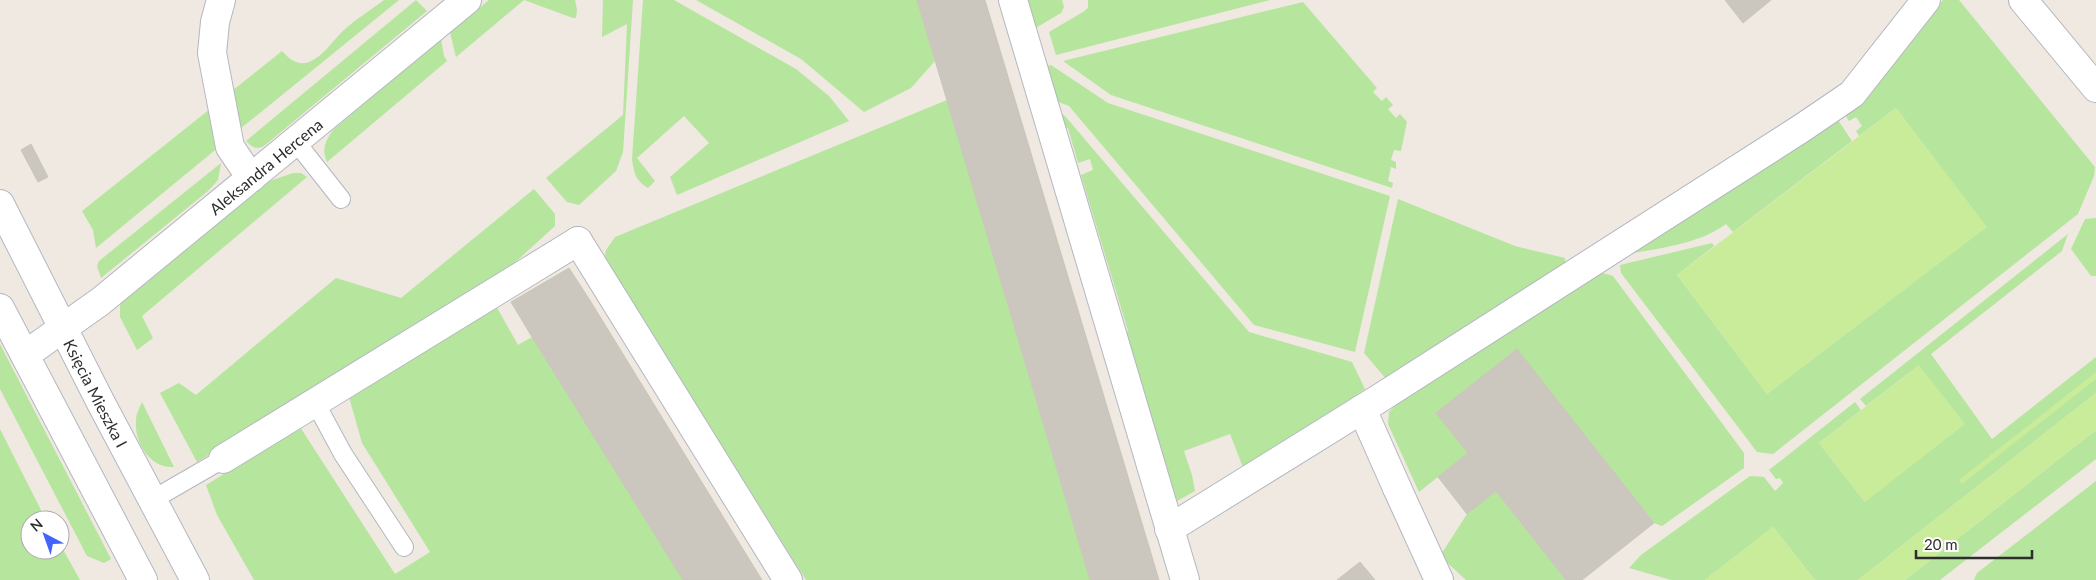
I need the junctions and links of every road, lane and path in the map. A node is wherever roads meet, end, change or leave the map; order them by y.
1 (221, 0) edge
2 (467, 0) edge
3 (1013, 0) edge
4 (1926, 0) edge
5 (2023, 0) edge
6 (2096, 88) edge
7 (296, 142) junction
8 (251, 178) junction
9 (341, 199) dead end
10 (0, 204) edge
11 (0, 308) edge
12 (62, 328) junction
13 (25, 355) junction
14 (315, 402) junction
15 (1362, 409) junction
16 (223, 459) joint
17 (152, 500) junction
18 (1169, 529) junction
19 (404, 546) dead end
20 (143, 580) edge
21 (196, 580) edge
22 (788, 580) edge
23 (1185, 580) edge
24 (1438, 580) edge

1 - 8 street
2 - 7 street, Aleksandra Hercena
3 - 18 street
4 - 15 street
5 - 6 street
7 - 8 street, Aleksandra Hercena
7 - 9 lane
8 - 12 street, Aleksandra Hercena
10 - 12 street, Księcia Mieszka I
11 - 13 street
12 - 13 street, Aleksandra Hercena
12 - 17 street, Księcia Mieszka I
13 - 20 street
14 - 16 street
14 - 19 lane
14 - 22 street
15 - 18 street
15 - 24 street
16 - 17 lane
17 - 21 street, Księcia Mieszka I
18 - 23 street

